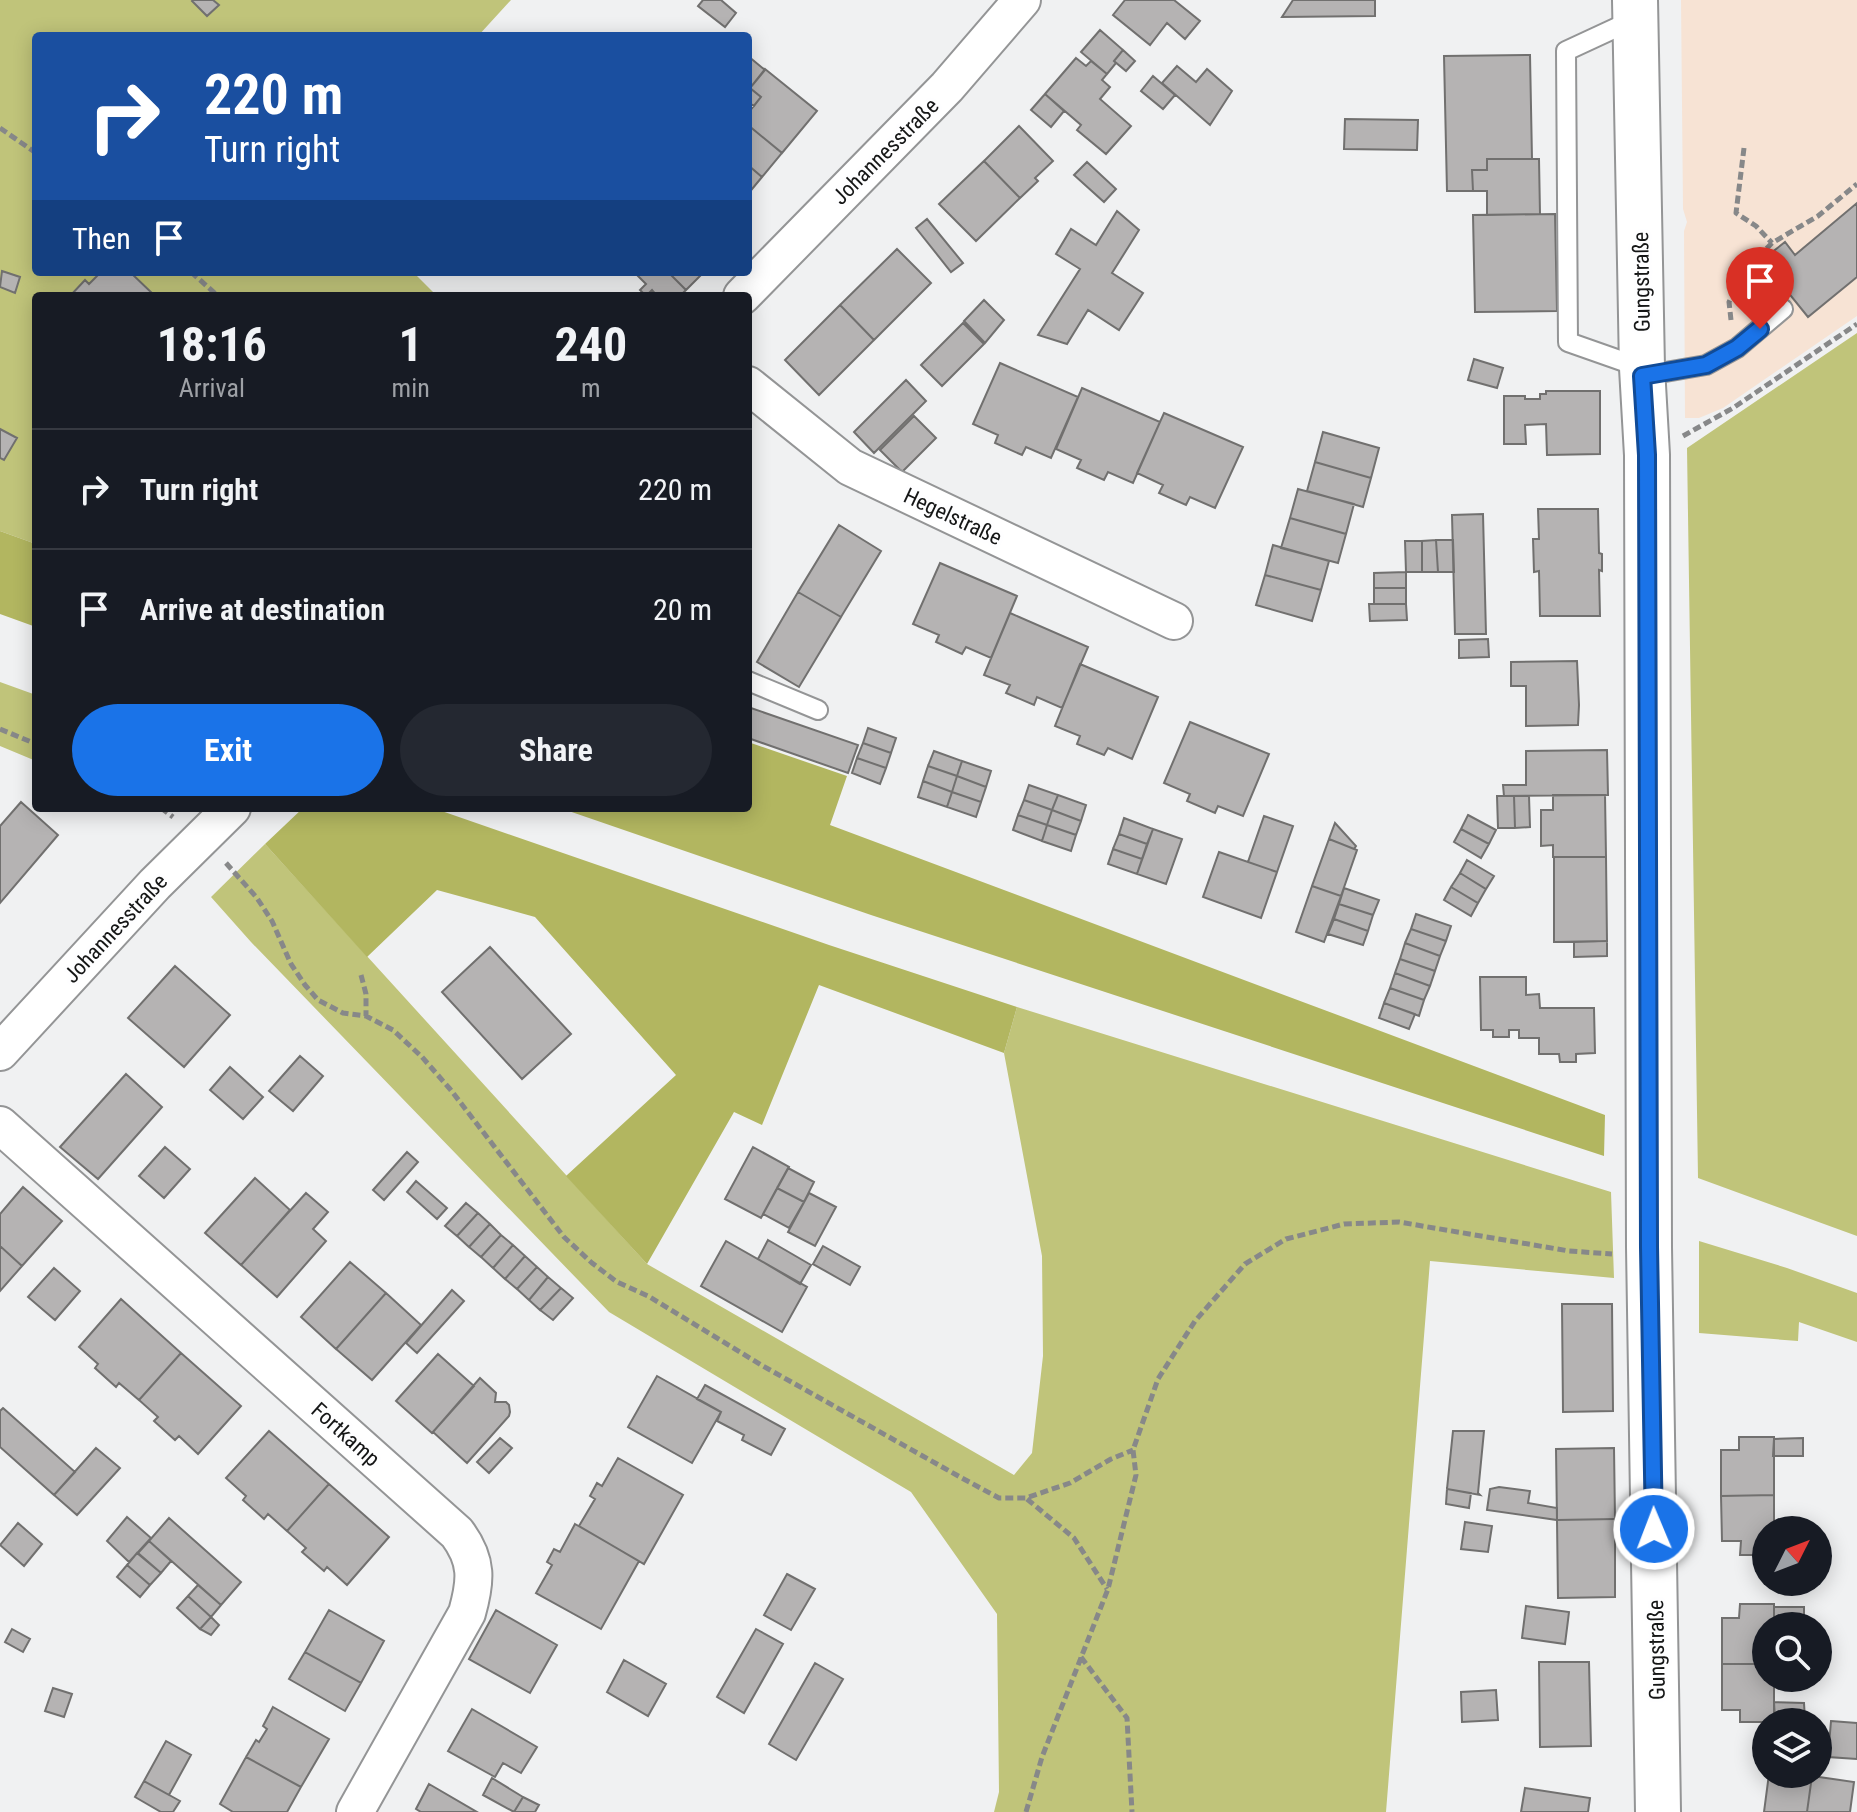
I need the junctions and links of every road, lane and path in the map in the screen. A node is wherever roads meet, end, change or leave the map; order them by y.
1 (1022, 0) edge
2 (1635, 9) edge
3 (0, 128) edge
4 (1744, 148) dead end
5 (32, 150) edge
6 (1857, 184) edge
7 (1772, 243) junction
8 (196, 276) edge
9 (214, 292) edge
10 (746, 292) edge
11 (1783, 309) dead end
12 (1857, 324) edge
13 (1737, 348) junction
14 (1642, 372) junction
15 (752, 388) edge
16 (1647, 455) junction
17 (1174, 621) dead end
18 (752, 683) edge
19 (818, 710) dead end
20 (0, 729) edge
21 (32, 742) edge
22 (228, 812) edge
23 (200, 839) junction
24 (361, 975) dead end
25 (366, 1016) junction
26 (0, 1052) edge
27 (0, 1125) edge
28 (1569, 1251) dead end
29 (1133, 1450) junction
30 (1026, 1498) junction
31 (1108, 1589) junction
32 (1080, 1656) junction
33 (355, 1812) edge
34 (1026, 1812) edge
35 (1132, 1812) edge
36 (1658, 1812) edge

1 - 10 street, Johannesstraße
2 - 14 street, Gungstraße
2 - 14 lane
3 - 5 path
4 - 7 path
6 - 7 path
7 - 13 path
8 - 9 path
11 - 13 lane
12 - 16 path
13 - 14 lane
14 - 16 street, Gungstraße
15 - 17 street, Hegelstraße
16 - 36 street, Gungstraße
18 - 19 lane
20 - 21 path
22 - 23 street, Johannesstraße
23 - 25 path
23 - 26 street, Johannesstraße
24 - 25 path
25 - 30 path
27 - 33 street, Fortkamp
28 - 29 path
29 - 30 path
29 - 31 path
30 - 31 path
31 - 32 path
32 - 34 path
32 - 35 path

